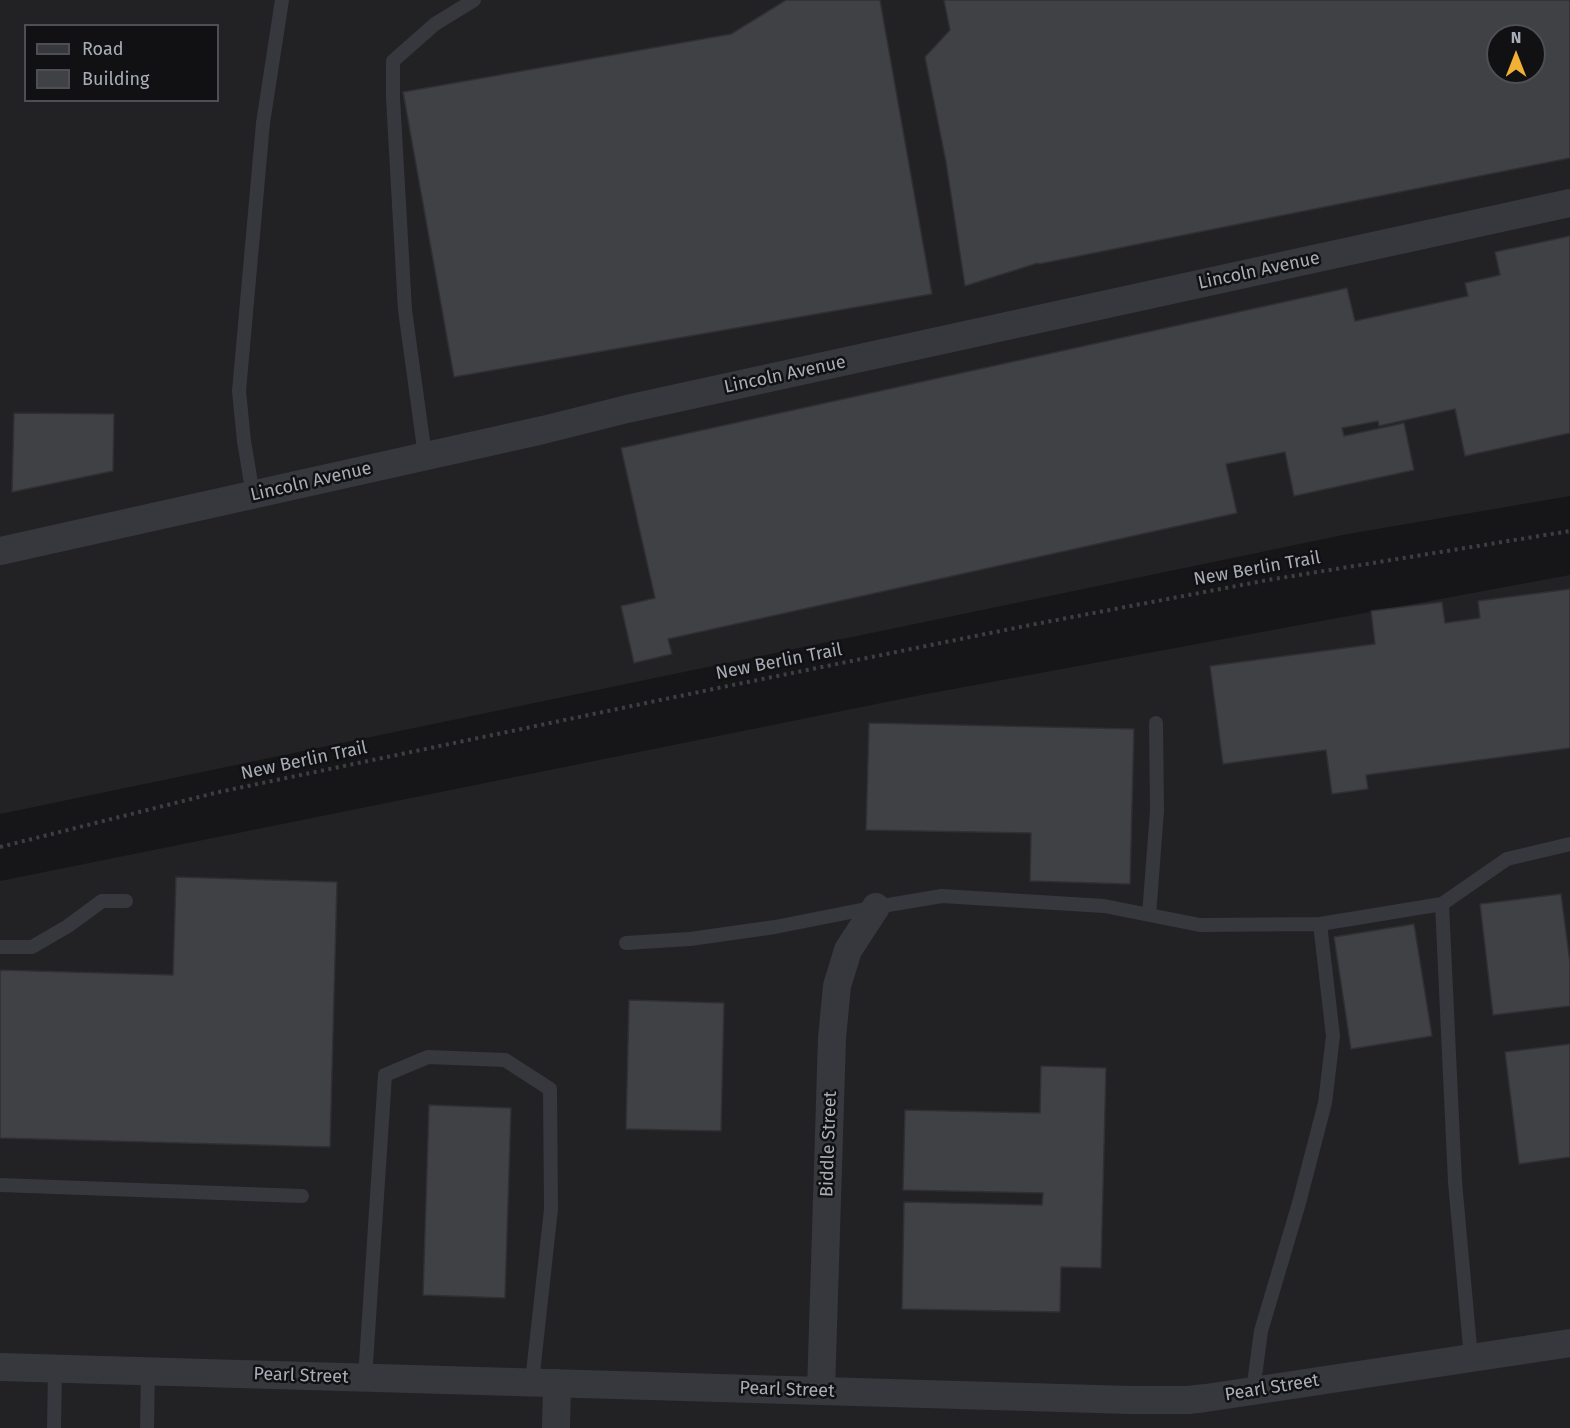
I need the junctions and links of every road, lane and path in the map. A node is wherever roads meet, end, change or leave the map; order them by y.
1 (282, 0) edge
2 (474, 0) edge
3 (1570, 203) edge
4 (425, 456) junction
5 (253, 495) junction
6 (1570, 531) edge
7 (0, 551) edge
8 (1156, 723) dead end
9 (1570, 844) edge
10 (0, 847) edge
11 (126, 901) dead end
12 (1442, 904) junction
13 (876, 907) junction
14 (1149, 915) junction
15 (1320, 924) junction
16 (626, 943) dead end
17 (0, 947) edge
18 (0, 1185) edge
19 (302, 1196) dead end
20 (1570, 1343) edge
21 (1471, 1358) junction
22 (0, 1367) edge
23 (55, 1369) junction
24 (148, 1371) junction
25 (365, 1378) junction
26 (545, 1383) junction
27 (821, 1391) junction
28 (1253, 1391) junction
29 (54, 1428) edge
30 (147, 1428) edge
31 (556, 1428) edge

1 - 5 lane
2 - 4 lane
3 - 4 street, Lincoln Avenue
4 - 5 street, Lincoln Avenue
5 - 7 street, Lincoln Avenue
6 - 10 path, New Berlin Trail
8 - 14 lane
9 - 12 lane
11 - 17 lane
12 - 15 lane
12 - 21 lane
13 - 14 lane
13 - 16 lane
13 - 27 street, Biddle Street
14 - 15 lane
15 - 28 lane
18 - 19 lane
20 - 21 street, Pearl Street
21 - 28 street, Pearl Street
22 - 23 street, Pearl Street
23 - 24 street, Pearl Street
23 - 29 lane
24 - 25 street, Pearl Street
24 - 30 lane
25 - 26 street, Pearl Street
25 - 26 lane
26 - 27 street, Pearl Street
26 - 31 street
27 - 28 street, Pearl Street

